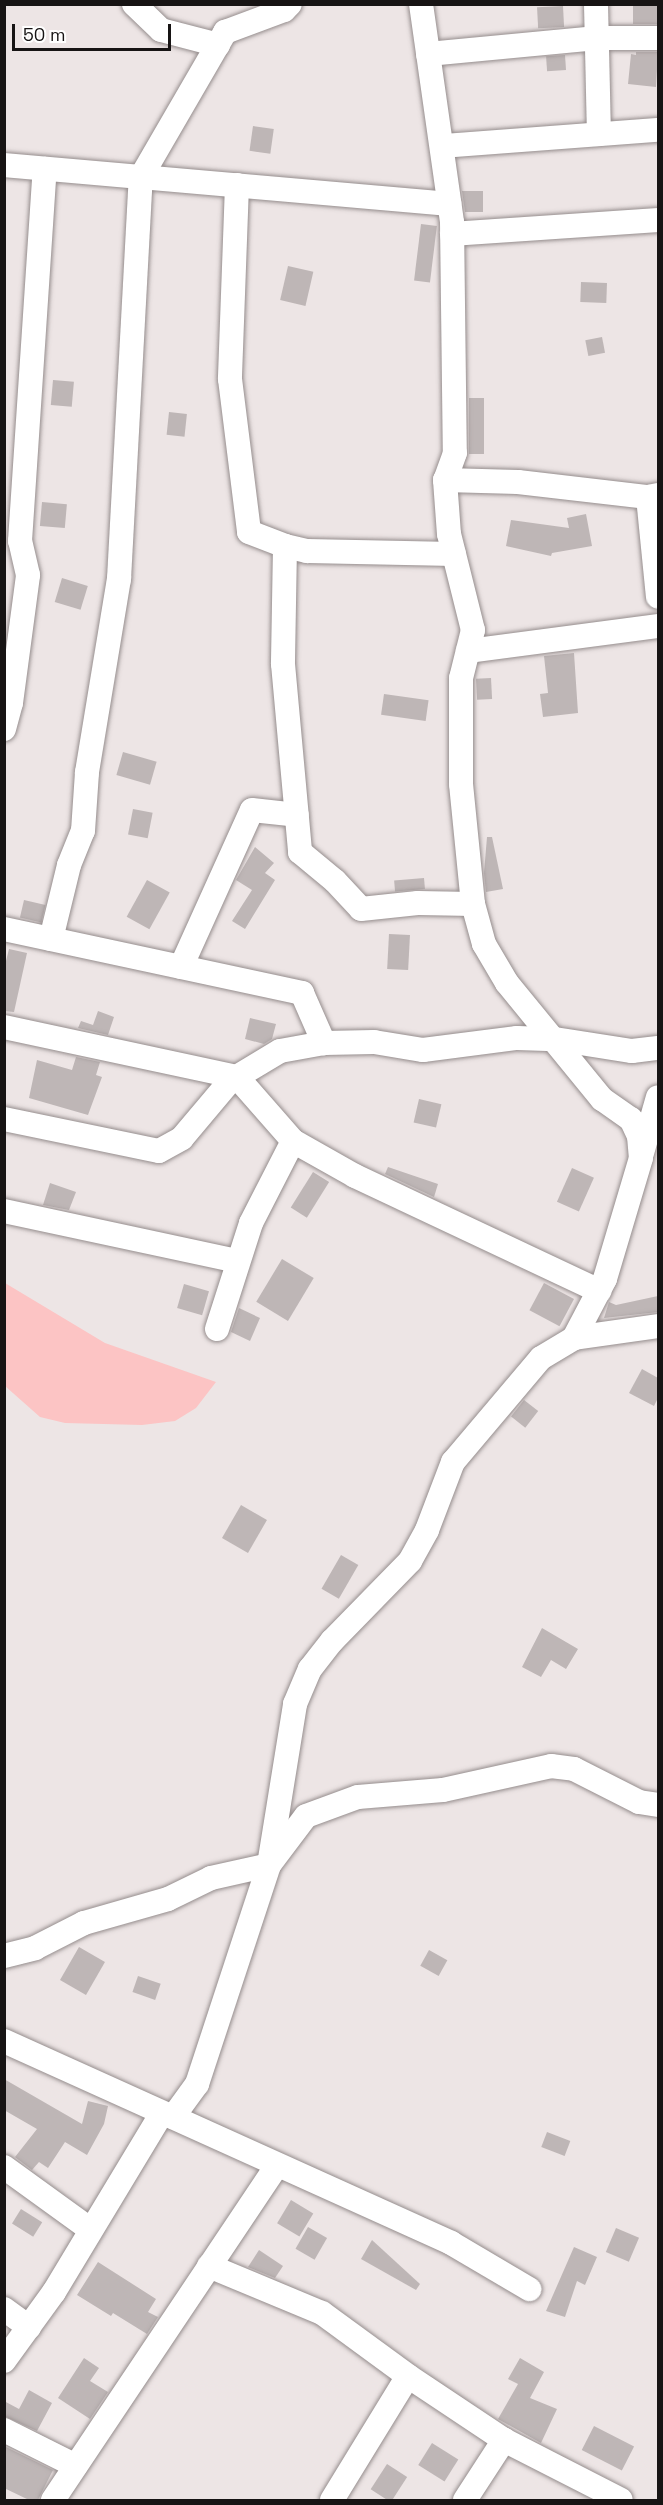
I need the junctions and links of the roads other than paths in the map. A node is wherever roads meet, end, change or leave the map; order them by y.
1 (134, 4) edge
2 (290, 4) edge
3 (421, 4) edge
4 (596, 4) edge
5 (597, 38) junction
6 (658, 38) edge
7 (218, 45) junction
8 (428, 54) junction
9 (658, 130) edge
10 (599, 134) junction
11 (443, 147) junction
12 (4, 165) edge
13 (45, 169) junction
14 (141, 177) junction
15 (237, 185) junction
16 (449, 204) junction
17 (658, 220) edge
18 (452, 234) junction
19 (445, 480) junction
20 (653, 496) edge
21 (285, 546) junction
22 (454, 554) junction
23 (658, 597) edge
24 (658, 626) edge
25 (468, 651) junction
26 (4, 729) edge
27 (297, 815) junction
28 (473, 904) junction
29 (4, 929) edge
30 (51, 939) junction
31 (181, 967) junction
32 (4, 1027) edge
33 (555, 1039) junction
34 (324, 1043) junction
35 (658, 1048) edge
36 (237, 1077) junction
37 (658, 1097) edge
38 (4, 1119) edge
39 (293, 1141) junction
40 (640, 1158) junction
41 (4, 1211) edge
42 (238, 1261) junction
43 (599, 1291) junction
44 (658, 1326) edge
45 (218, 1329) dead end
46 (574, 1338) junction
47 (658, 1805) edge
48 (269, 1865) junction
49 (4, 1956) edge
50 (4, 2041) edge
51 (168, 2115) junction
52 (277, 2165) junction
53 (4, 2167) edge
54 (91, 2230) junction
55 (209, 2266) junction
56 (529, 2289) dead end
57 (4, 2309) edge
58 (29, 2327) junction
59 (4, 2361) edge
60 (408, 2376) junction
61 (4, 2430) edge
62 (504, 2440) junction
63 (76, 2466) junction
64 (609, 2498) edge
65 (53, 2500) edge
66 (332, 2500) edge
67 (465, 2500) edge

1 - 7 street
2 - 7 street
3 - 8 street
4 - 5 street
5 - 6 street
5 - 8 street
5 - 10 street
7 - 14 street
8 - 11 street
9 - 10 street
10 - 11 street
11 - 16 street
12 - 13 street
13 - 14 street
13 - 26 street
14 - 15 street
14 - 30 street
15 - 16 street
15 - 21 street
16 - 18 street
17 - 18 street
18 - 19 street
19 - 20 street
19 - 22 street
20 - 23 street
21 - 22 street
21 - 27 street
22 - 25 street
24 - 25 street
25 - 28 street
27 - 28 street
27 - 31 street
28 - 33 street
29 - 30 street
30 - 31 street
31 - 34 street
32 - 36 street
33 - 34 street
33 - 35 street
33 - 40 street
34 - 36 street
36 - 38 street
36 - 39 street
37 - 40 street
39 - 42 street
39 - 43 street
40 - 43 street
41 - 42 street
42 - 45 street
43 - 46 street
44 - 46 street
46 - 48 street
47 - 48 street
48 - 49 street
48 - 51 street
50 - 51 street
51 - 52 street
51 - 54 street
52 - 55 street
52 - 56 street
53 - 54 street
54 - 58 street
55 - 60 street
55 - 63 street
57 - 58 street
58 - 59 street
60 - 62 street
60 - 66 street
61 - 63 street
62 - 64 street
62 - 67 street
63 - 65 street

